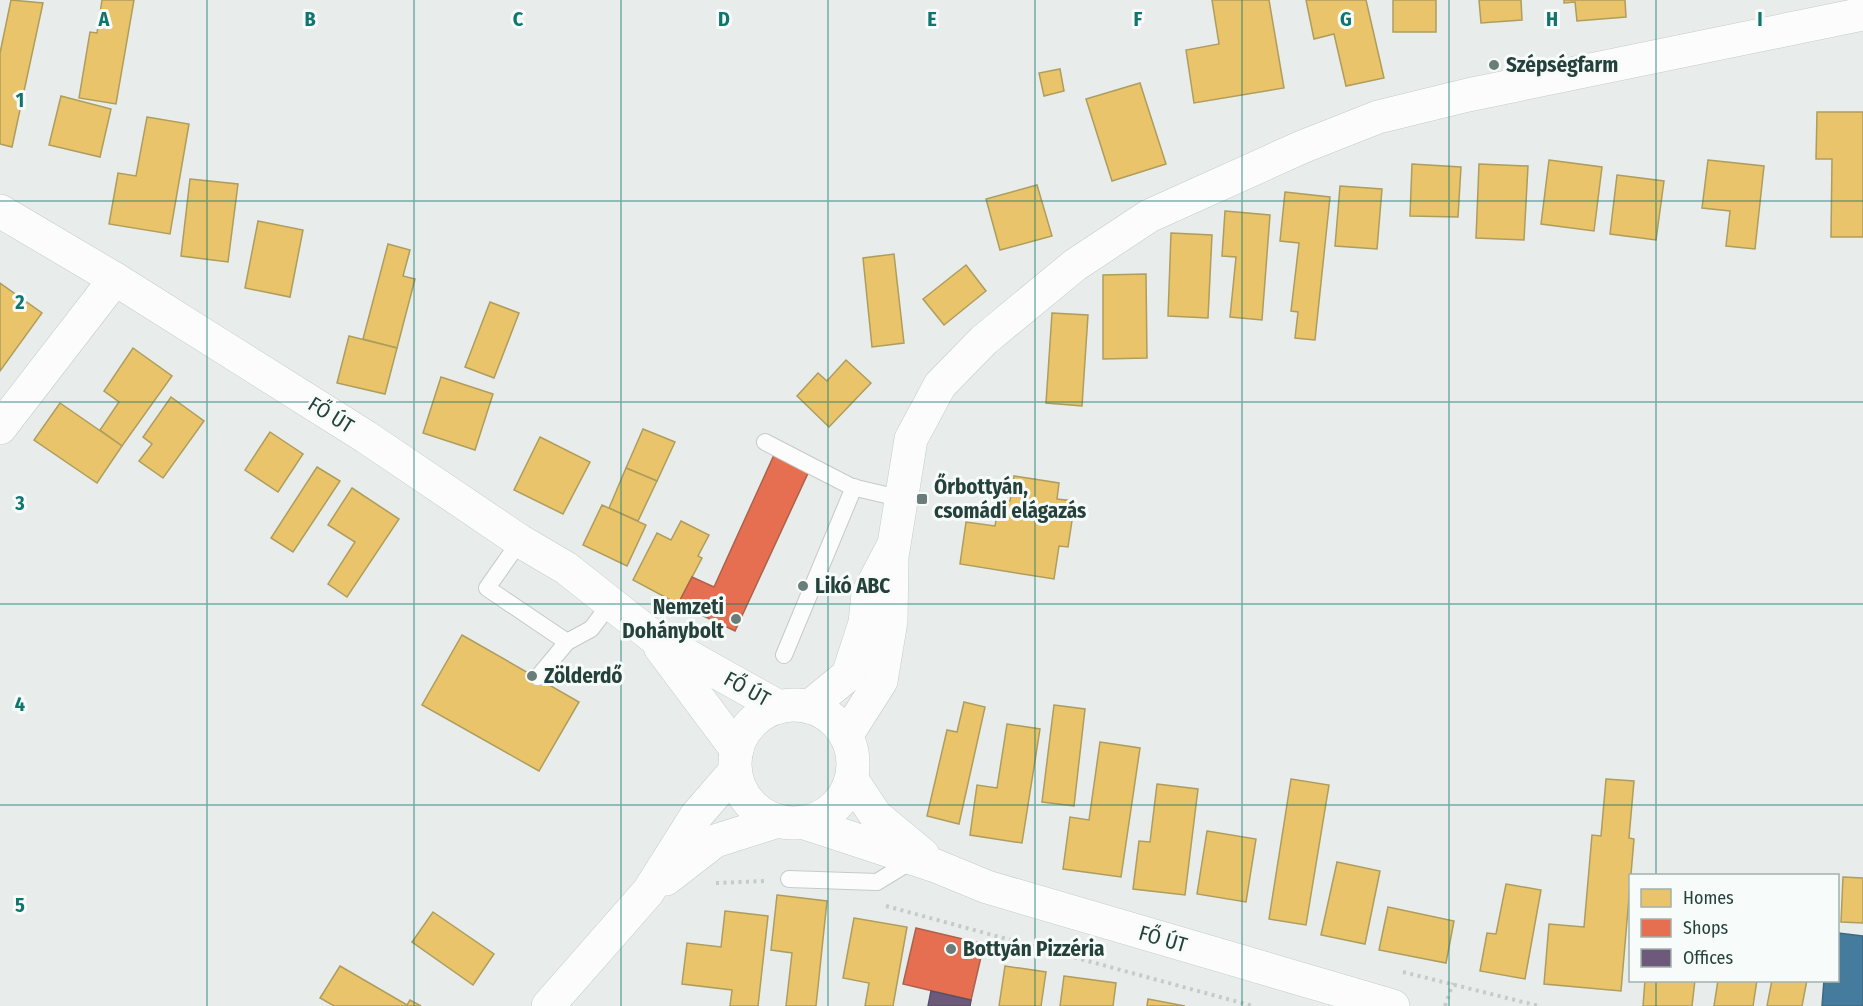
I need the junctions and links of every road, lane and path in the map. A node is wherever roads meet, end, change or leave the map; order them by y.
1 (1863, 14) edge
2 (0, 211) edge
3 (115, 279) junction
4 (0, 428) edge
5 (765, 442) dead end
6 (854, 487) junction
7 (903, 499) junction
8 (520, 541) junction
9 (896, 541) junction
10 (610, 604) junction
11 (652, 636) junction
12 (567, 642) junction
13 (784, 655) dead end
14 (538, 676) dead end
15 (794, 707) junction
16 (846, 736) junction
17 (736, 760) junction
18 (852, 780) junction
19 (790, 822) junction
20 (925, 863) junction
21 (789, 879) joint
22 (714, 883) dead end
23 (648, 892) junction
24 (879, 904) dead end
25 (1453, 983) dead end
26 (548, 1006) edge
27 (1253, 1006) edge
28 (1393, 1006) edge
29 (1445, 1006) edge

1 - 7 main road
2 - 3 main road, FŐ ÚT
3 - 4 main road
3 - 8 main road, FŐ ÚT
5 - 6 lane
6 - 7 lane
6 - 13 lane
7 - 9 main road
8 - 10 main road, FŐ ÚT
8 - 12 lane
9 - 15 main road
9 - 16 main road
10 - 11 main road, FŐ ÚT
10 - 12 lane
11 - 15 main road, FŐ ÚT
11 - 17 main road, FŐ ÚT
12 - 14 lane
15 - 16 main road, FŐ ÚT
15 - 17 main road, FŐ ÚT
16 - 18 main road
17 - 19 main road, FŐ ÚT
17 - 23 main road
18 - 19 main road
18 - 20 main road, FŐ ÚT
19 - 20 main road, FŐ ÚT
19 - 23 main road
20 - 21 lane
20 - 28 main road, FŐ ÚT
21 - 22 path
23 - 26 main road
24 - 27 path
25 - 29 path

